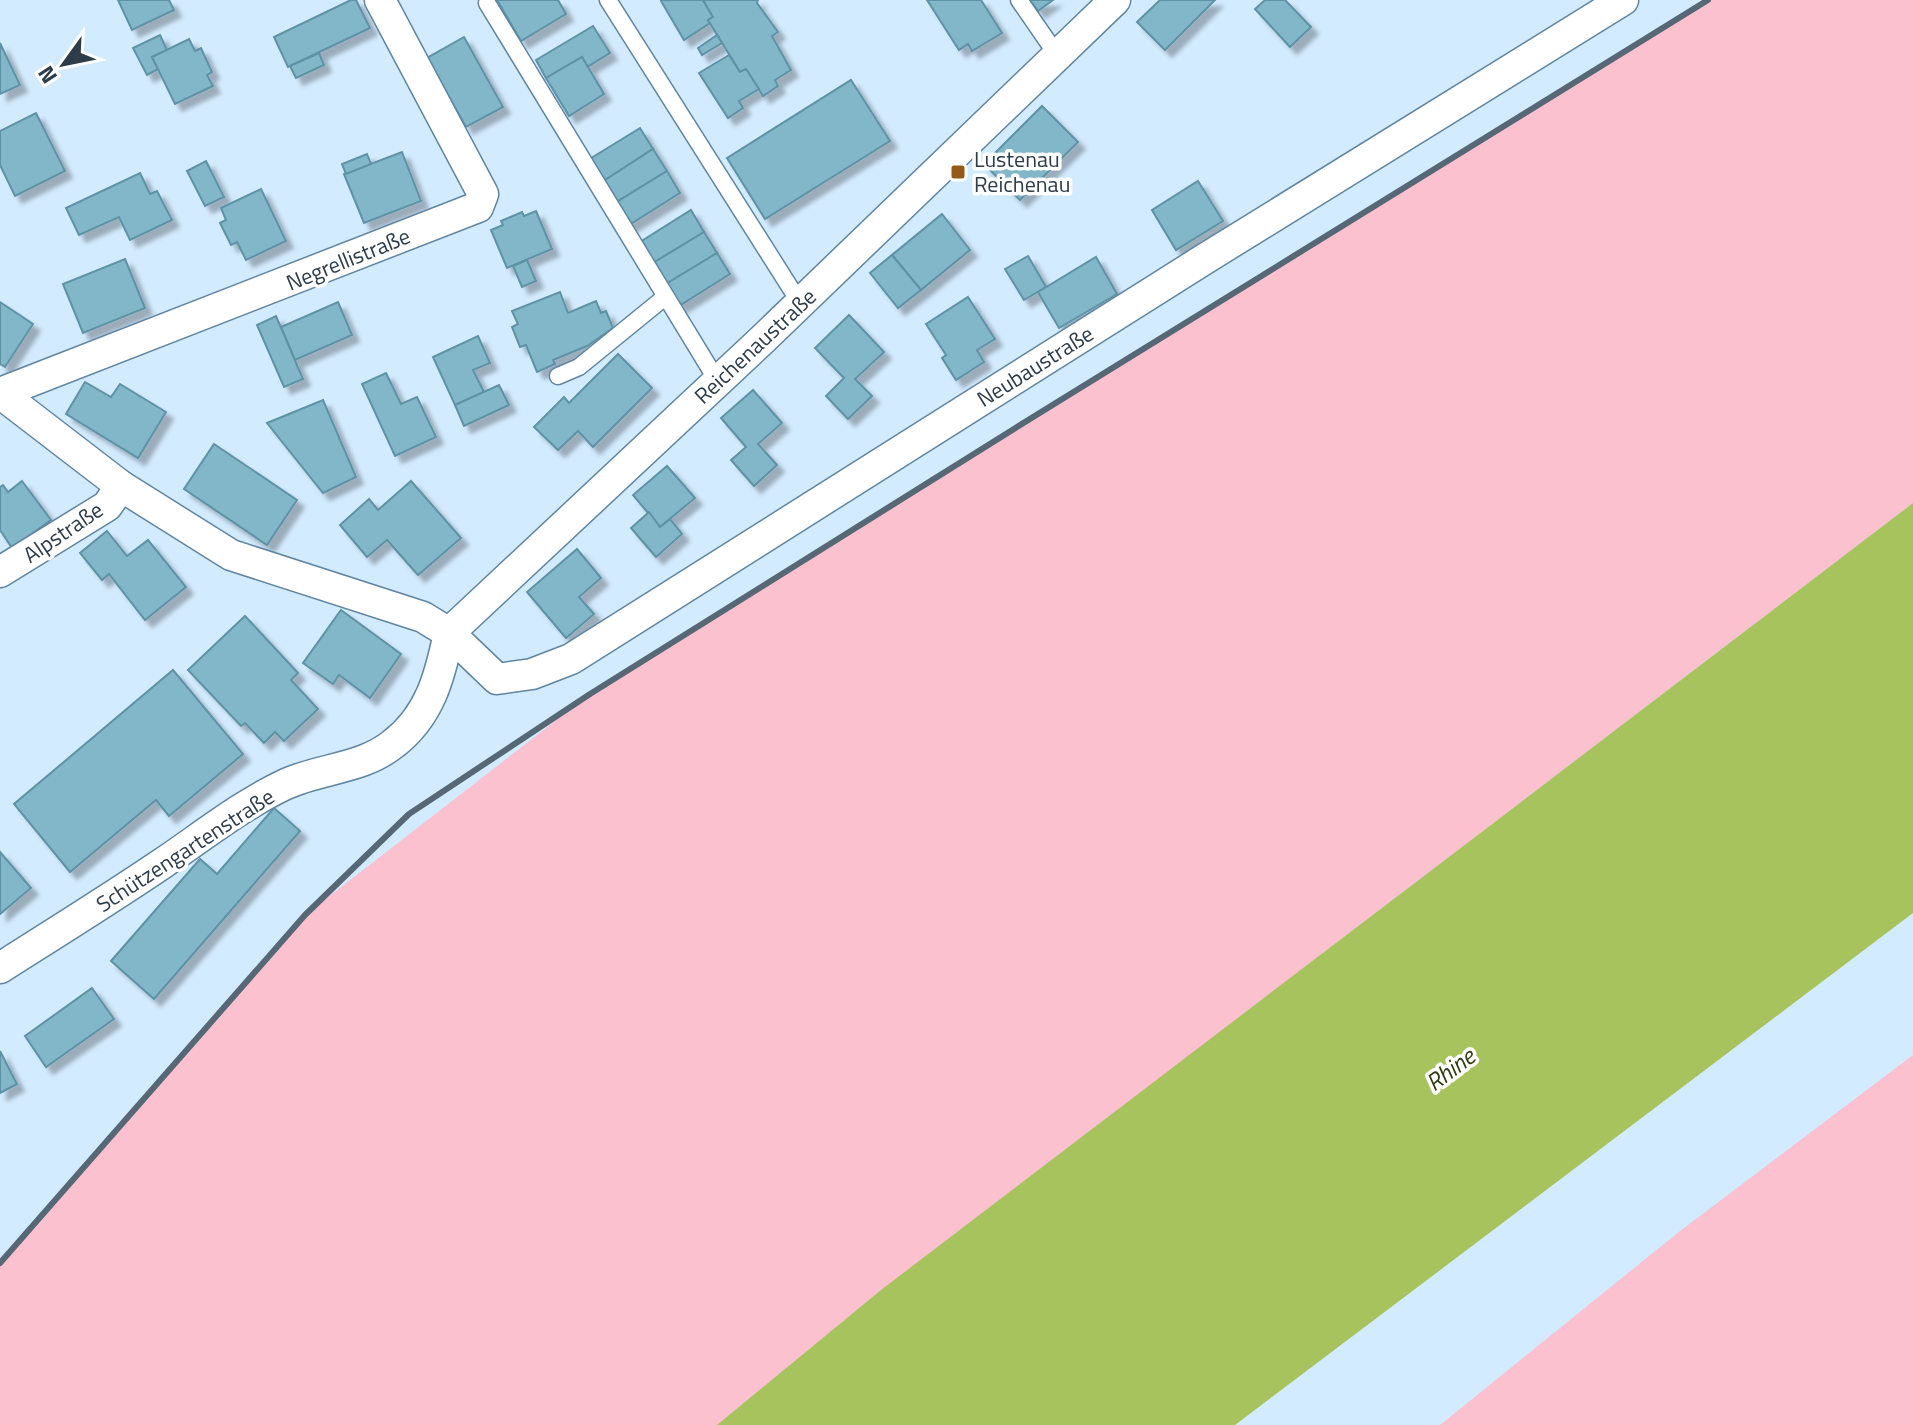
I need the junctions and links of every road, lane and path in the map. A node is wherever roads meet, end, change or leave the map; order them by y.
1 (380, 0) edge
2 (608, 0) edge
3 (1019, 0) edge
4 (1623, 0) edge
5 (1112, 1) edge
6 (487, 3) dead end
7 (1057, 55) junction
8 (665, 297) junction
9 (800, 303) junction
10 (558, 376) dead end
11 (718, 382) junction
12 (0, 393) edge
13 (121, 486) junction
14 (0, 572) edge
15 (449, 633) junction
16 (0, 968) edge

1 - 12 street, Negrellistraße
2 - 9 lane
3 - 7 lane
4 - 15 street, Neubaustraße
5 - 7 street, Reichenaustraße
6 - 8 lane
7 - 9 street, Reichenaustraße
8 - 10 lane
8 - 11 lane
9 - 11 street, Reichenaustraße
11 - 15 street, Reichenaustraße
12 - 13 street, Negrellistraße
13 - 14 street, Alpstraße
13 - 15 street, Negrellistraße
15 - 16 street, Schützengartenstraße

